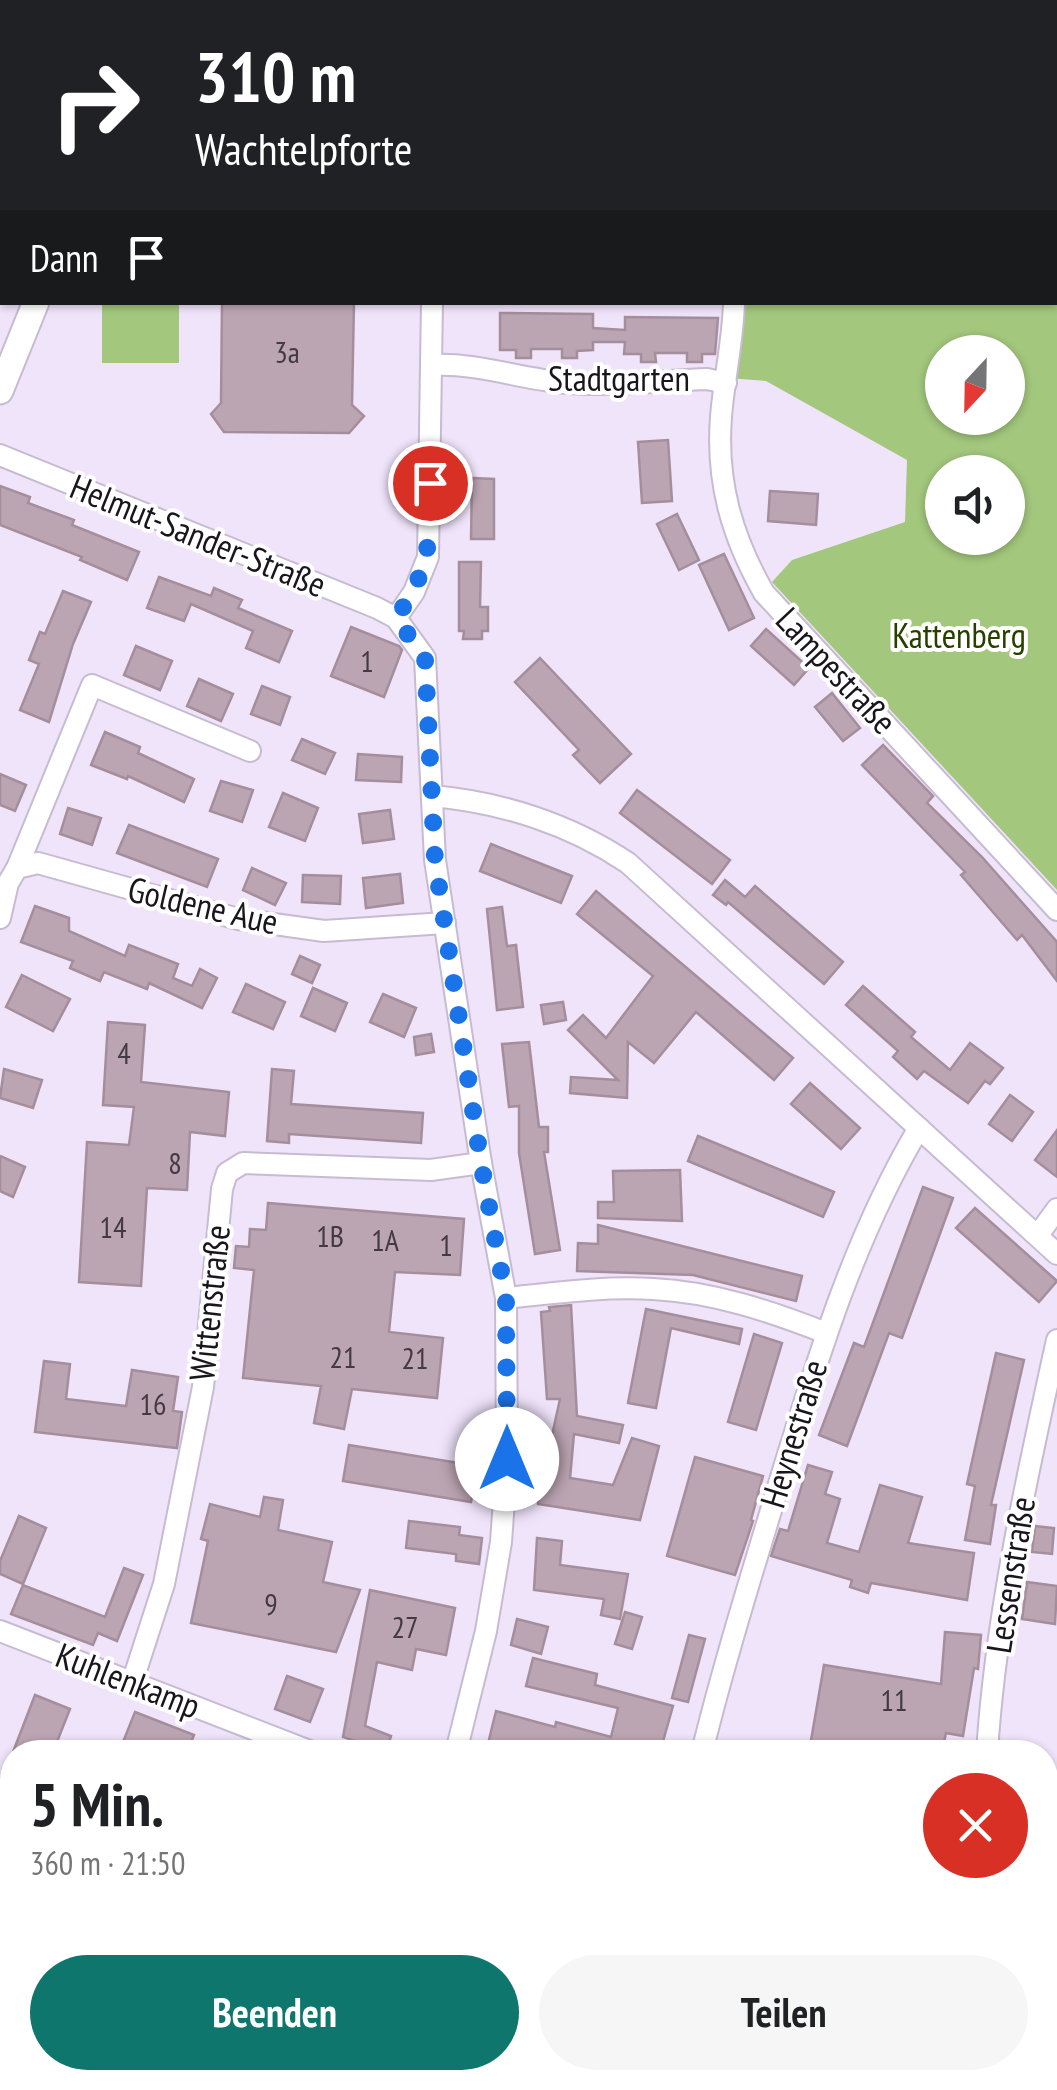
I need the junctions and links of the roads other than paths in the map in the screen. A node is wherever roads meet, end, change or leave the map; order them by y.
1 (35, 305) edge
2 (432, 305) edge
3 (734, 305) edge
4 (432, 366) junction
5 (726, 383) junction
6 (0, 390) edge
7 (0, 455) edge
8 (396, 618) junction
9 (250, 751) dead end
10 (432, 796) junction
11 (17, 868) junction
12 (1057, 910) edge
13 (0, 918) edge
14 (445, 923) junction
15 (919, 1128) junction
16 (481, 1163) junction
17 (1057, 1209) edge
18 (1038, 1235) junction
19 (1057, 1254) edge
20 (506, 1298) junction
21 (826, 1332) junction
22 (1057, 1340) edge
23 (0, 1631) edge
24 (132, 1683) junction
25 (281, 1740) edge
26 (459, 1740) edge
27 (705, 1740) edge
28 (987, 1740) edge

1 - 6 street
2 - 4 street
3 - 5 street, Stadtgarten
4 - 5 street, Stadtgarten
4 - 8 street
5 - 12 street, Lampestraße
7 - 8 street, Helmut-Sander-Straße
8 - 10 street
9 - 11 street
10 - 14 street
10 - 15 street
11 - 13 street
11 - 14 street, Goldene Aue
14 - 16 street
15 - 18 street
15 - 21 street, Heynestraße
16 - 20 street
16 - 24 street, Wittenstraße
17 - 18 street
18 - 19 street
20 - 21 street
20 - 26 street
21 - 27 street, Heynestraße
22 - 28 street, Lessenstraße
23 - 24 street, Kuhlenkamp
24 - 25 street, Kuhlenkamp

